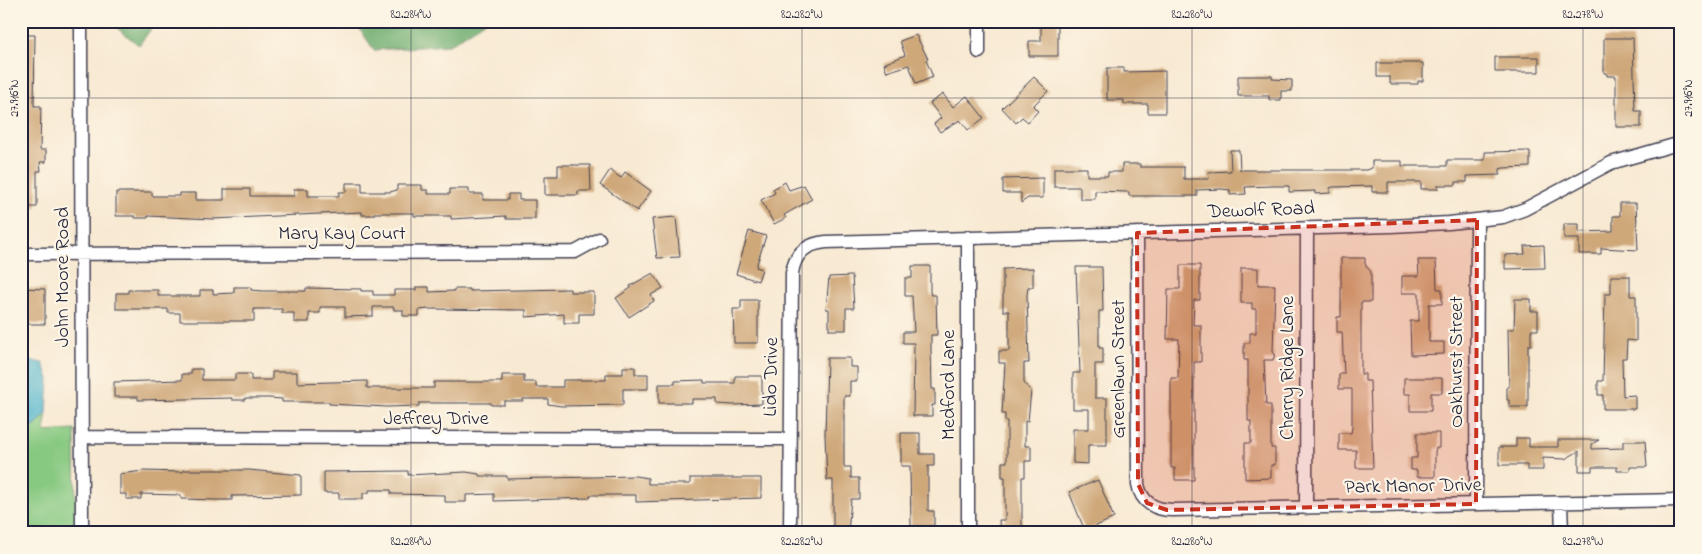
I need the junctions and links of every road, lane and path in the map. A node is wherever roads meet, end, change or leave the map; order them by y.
1 (81, 21) edge
2 (979, 21) edge
3 (979, 52) dead end
4 (1681, 143) edge
5 (1477, 220) junction
6 (1307, 228) junction
7 (1138, 233) junction
8 (968, 237) junction
9 (599, 239) dead end
10 (826, 242) joint
11 (21, 254) edge
12 (82, 254) junction
13 (82, 437) junction
14 (790, 439) junction
15 (1681, 500) edge
16 (1562, 502) junction
17 (1147, 503) joint
18 (1476, 504) junction
19 (1306, 508) junction
20 (82, 533) edge
21 (790, 533) edge
22 (968, 533) edge
23 (1562, 533) edge

1 - 12 street, John Moore Road
2 - 3 street
4 - 5 street, Dewolf Road
5 - 6 street, Dewolf Road
5 - 18 street, Oakhurst Street
6 - 7 street, Dewolf Road
6 - 19 street, Cherry Ridge Lane
7 - 8 street, Dewolf Road
7 - 17 street, Greenlawn Street
8 - 10 street, Dewolf Road
8 - 22 street, Medford Lane
9 - 12 street, Mary Kay Court
10 - 14 street, Lido Drive
11 - 12 street, Mary Kay Court
12 - 13 street, John Moore Road
13 - 14 street, Jeffrey Drive
13 - 20 street, John Moore Road
14 - 21 street, Lido Drive
15 - 16 street, Park Manor Drive
16 - 18 street, Park Manor Drive
16 - 23 street
17 - 19 street, Park Manor Drive
18 - 19 street, Park Manor Drive

